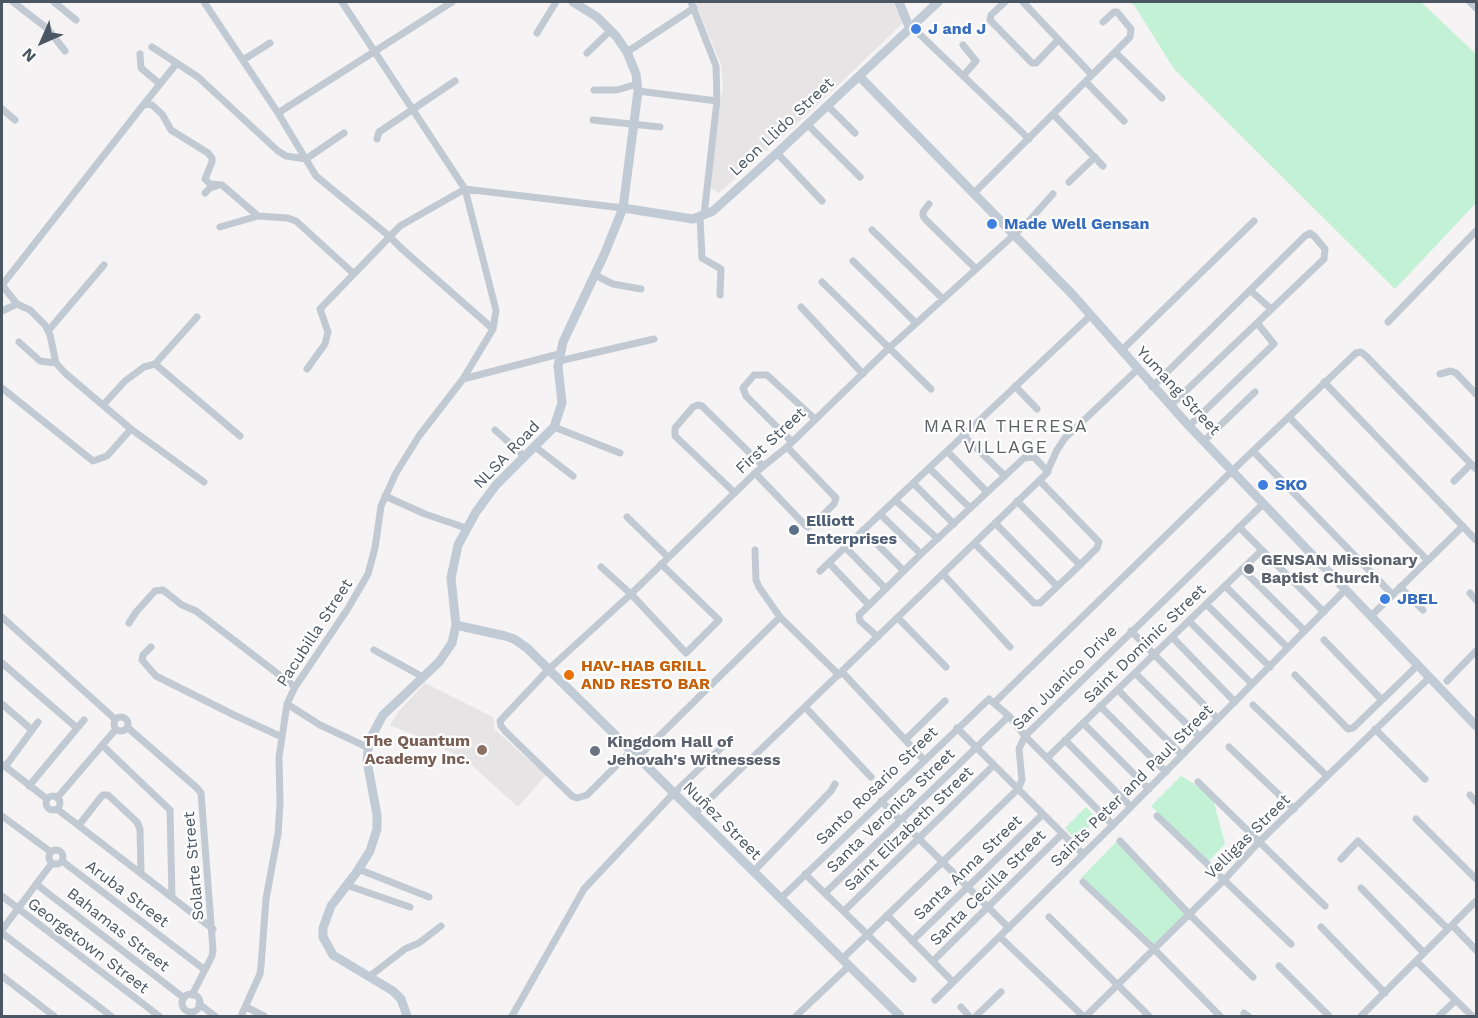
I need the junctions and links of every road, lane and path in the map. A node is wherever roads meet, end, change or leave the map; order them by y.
1 (13, 2) edge
2 (54, 2) edge
3 (204, 2) edge
4 (342, 2) edge
5 (452, 2) edge
6 (556, 2) edge
7 (573, 2) edge
8 (899, 2) edge
9 (938, 2) edge
10 (1005, 2) edge
11 (1023, 2) edge
12 (1470, 2) edge
13 (693, 5) edge
14 (1476, 8) edge
15 (76, 20) dead end
16 (1103, 22) dead end
17 (911, 28) junction
18 (611, 30) junction
19 (537, 33) dead end
20 (1058, 40) junction
21 (270, 43) dead end
22 (963, 45) dead end
23 (152, 47) dead end
24 (65, 51) dead end
25 (374, 52) junction
26 (627, 52) junction
27 (1115, 52) junction
28 (586, 53) dead end
29 (140, 54) dead end
30 (243, 60) junction
31 (177, 63) junction
32 (1092, 75) junction
33 (859, 76) junction
34 (963, 76) junction
35 (455, 81) dead end
36 (1086, 82) junction
37 (160, 84) junction
38 (637, 88) junction
39 (594, 90) dead end
40 (1162, 98) dead end
41 (717, 101) junction
42 (144, 104) junction
43 (828, 106) junction
44 (2, 109) edge
45 (412, 111) junction
46 (278, 113) junction
47 (1053, 114) junction
48 (15, 120) dead end
49 (593, 120) dead end
50 (1124, 121) dead end
51 (633, 124) junction
52 (808, 125) junction
53 (660, 128) dead end
54 (344, 133) dead end
55 (855, 133) dead end
56 (377, 139) dead end
57 (1029, 139) junction
58 (777, 153) junction
59 (1095, 157) junction
60 (306, 159) junction
61 (1103, 166) dead end
62 (860, 177) dead end
63 (1069, 182) dead end
64 (222, 185) junction
65 (465, 189) junction
66 (205, 193) dead end
67 (974, 194) junction
68 (1053, 194) dead end
69 (822, 201) dead end
70 (929, 204) dead end
71 (623, 208) junction
72 (258, 216) junction
73 (702, 216) junction
74 (1254, 221) dead end
75 (220, 227) dead end
76 (872, 230) dead end
77 (1476, 231) edge
78 (1014, 234) junction
79 (389, 236) junction
80 (853, 261) dead end
81 (104, 265) dead end
82 (975, 268) junction
83 (353, 273) junction
84 (595, 275) junction
85 (822, 282) dead end
86 (2, 285) edge
87 (641, 289) dead end
88 (1250, 290) junction
89 (720, 295) dead end
90 (943, 299) junction
91 (17, 304) junction
92 (801, 307) dead end
93 (1271, 309) junction
94 (2, 311) edge
95 (1091, 315) junction
96 (197, 317) dead end
97 (1388, 322) dead end
98 (916, 323) junction
99 (1258, 324) junction
100 (493, 329) junction
101 (48, 331) junction
102 (654, 339) dead end
103 (19, 342) dead end
104 (889, 348) junction
105 (1121, 351) junction
106 (559, 358) junction
107 (56, 363) junction
108 (155, 364) junction
109 (307, 369) dead end
110 (1137, 370) junction
111 (863, 374) junction
112 (1440, 374) dead end
113 (463, 379) junction
114 (1324, 382) junction
115 (1015, 386) junction
116 (1152, 387) junction
117 (2, 388) edge
118 (931, 389) dead end
119 (1255, 392) dead end
120 (1476, 394) edge
121 (104, 404) junction
122 (1170, 406) junction
123 (1037, 409) dead end
124 (1288, 417) junction
125 (815, 419) junction
126 (1189, 426) junction
127 (554, 427) junction
128 (131, 429) junction
129 (495, 430) dead end
130 (963, 435) junction
131 (240, 436) dead end
132 (1204, 441) junction
133 (789, 445) junction
134 (534, 446) junction
135 (947, 451) junction
136 (1253, 451) junction
137 (620, 453) dead end
138 (524, 456) junction
139 (763, 466) junction
140 (1474, 467) edge
141 (929, 468) junction
142 (1232, 471) junction
143 (1048, 472) junction
144 (755, 473) junction
145 (573, 476) dead end
146 (1005, 476) junction
147 (1040, 481) junction
148 (1454, 481) dead end
149 (204, 482) dead end
150 (913, 483) junction
151 (987, 492) junction
152 (735, 493) junction
153 (385, 496) junction
154 (895, 500) junction
155 (1017, 501) junction
156 (1263, 504) junction
157 (970, 508) junction
158 (880, 514) junction
159 (627, 517) dead end
160 (995, 523) junction
161 (954, 524) junction
162 (1463, 526) junction
163 (1239, 527) junction
164 (466, 528) junction
165 (862, 530) junction
166 (938, 538) junction
167 (1476, 540) edge
168 (975, 544) junction
169 (845, 547) junction
170 (755, 550) dead end
171 (1262, 550) junction
172 (921, 554) junction
173 (669, 557) junction
174 (1427, 560) junction
175 (829, 563) junction
176 (661, 564) junction
177 (1080, 565) junction
178 (601, 567) dead end
179 (1242, 569) junction
180 (820, 571) dead end
181 (904, 571) junction
182 (943, 574) junction
183 (1057, 586) junction
184 (1225, 586) junction
185 (1400, 587) junction
186 (886, 589) junction
187 (1346, 589) junction
188 (1470, 593) dead end
189 (632, 594) junction
190 (1392, 594) junction
191 (1476, 600) edge
192 (1206, 604) junction
193 (869, 605) junction
194 (1423, 610) dead end
195 (1324, 612) junction
196 (1371, 616) junction
197 (2, 617) edge
198 (780, 617) junction
199 (898, 618) junction
200 (1189, 621) junction
201 (129, 623) dead end
202 (456, 625) junction
203 (1131, 631) junction
204 (1305, 631) junction
205 (878, 637) junction
206 (1172, 637) junction
207 (1324, 640) dead end
208 (151, 647) dead end
209 (1010, 647) dead end
210 (1288, 648) junction
211 (374, 650) dead end
212 (1476, 651) edge
213 (1154, 655) junction
214 (2, 663) edge
215 (1418, 665) junction
216 (946, 667) dead end
217 (1269, 667) junction
218 (549, 669) junction
219 (1135, 672) junction
220 (840, 673) junction
221 (1295, 675) dead end
222 (423, 677) junction
223 (1430, 677) junction
224 (1447, 681) dead end
225 (1252, 684) junction
226 (295, 687) junction
227 (1118, 690) junction
228 (1381, 699) junction
229 (945, 701) dead end
230 (995, 702) junction
231 (1235, 702) junction
232 (2, 704) edge
233 (287, 704) junction
234 (1253, 705) dead end
235 (1100, 706) junction
236 (805, 707) junction
237 (1009, 716) junction
238 (115, 719) junction
239 (1218, 719) junction
240 (84, 720) dead end
241 (38, 722) dead end
242 (1083, 723) junction
243 (1476, 726) edge
244 (127, 727) junction
245 (77, 728) junction
246 (957, 728) junction
247 (116, 729) junction
248 (1375, 729) junction
249 (32, 730) junction
250 (1025, 736) junction
251 (282, 737) junction
252 (1200, 737) junction
253 (906, 739) junction
254 (1065, 740) junction
255 (102, 745) junction
256 (367, 747) junction
257 (1229, 747) dead end
258 (721, 748) dead end
259 (976, 748) junction
260 (634, 755) junction
261 (1182, 755) junction
262 (1047, 758) junction
263 (924, 760) junction
264 (994, 765) junction
265 (3, 766) edge
266 (1166, 772) junction
267 (1327, 776) junction
268 (871, 777) dead end
269 (1425, 779) dead end
270 (1198, 782) dead end
271 (835, 784) dead end
272 (29, 786) junction
273 (1018, 789) junction
274 (1149, 789) junction
275 (673, 794) junction
276 (1470, 795) dead end
277 (57, 798) junction
278 (47, 799) junction
279 (880, 801) junction
280 (1476, 802) edge
281 (1131, 807) junction
282 (57, 809) junction
283 (1294, 810) junction
284 (694, 814) junction
285 (1043, 814) junction
286 (2, 816) edge
287 (1157, 816) dead end
288 (1416, 819) dead end
289 (901, 821) junction
290 (79, 825) junction
291 (1113, 825) junction
292 (1062, 834) junction
293 (919, 838) junction
294 (1120, 841) dead end
295 (1259, 842) junction
296 (51, 852) junction
297 (1083, 854) junction
298 (1341, 859) dead end
299 (62, 861) junction
300 (942, 862) junction
301 (52, 863) junction
302 (358, 869) junction
303 (753, 872) junction
304 (141, 873) junction
305 (805, 874) junction
306 (1476, 879) edge
307 (1224, 880) junction
308 (1083, 882) dead end
309 (36, 884) junction
310 (346, 885) junction
311 (968, 887) junction
312 (1361, 888) dead end
313 (825, 893) junction
314 (2, 896) edge
315 (172, 897) junction
316 (429, 897) dead end
317 (780, 899) junction
318 (1476, 901) edge
319 (1325, 906) dead end
320 (410, 907) dead end
321 (988, 907) junction
322 (18, 908) junction
323 (844, 911) junction
324 (1189, 914) junction
325 (887, 915) junction
326 (1049, 917) dead end
327 (441, 926) dead end
328 (1321, 927) dead end
329 (1450, 927) junction
330 (1009, 928) junction
331 (213, 929) junction
332 (2, 931) edge
333 (867, 934) junction
334 (1000, 937) junction
335 (912, 941) junction
336 (1291, 944) dead end
337 (1154, 950) junction
338 (1476, 950) edge
339 (1424, 953) junction
340 (1416, 961) junction
341 (933, 962) junction
342 (845, 963) junction
343 (1279, 966) dead end
344 (205, 970) junction
345 (2, 975) edge
346 (370, 976) junction
347 (1253, 977) dead end
348 (913, 979) dead end
349 (953, 982) junction
350 (1118, 985) junction
351 (1001, 992) dead end
352 (1384, 993) junction
353 (192, 995) junction
354 (184, 998) junction
355 (935, 1000) dead end
356 (1455, 1001) junction
357 (200, 1005) junction
358 (246, 1007) junction
359 (961, 1007) dead end
360 (191, 1014) edge
361 (512, 1016) edge
362 (1220, 1016) edge
363 (54, 1017) edge
364 (111, 1017) edge
365 (159, 1017) edge
366 (215, 1017) edge
367 (241, 1017) edge
368 (264, 1017) edge
369 (407, 1017) edge
370 (796, 1017) edge
371 (900, 1017) edge
372 (969, 1017) edge
373 (976, 1017) edge
374 (1084, 1017) edge
375 (1149, 1017) edge
376 (1329, 1017) edge
377 (1361, 1017) edge
378 (1439, 1017) edge
379 (1472, 1017) edge

1 - 24 street
2 - 15 street
3 - 30 street
4 - 25 street
5 - 25 street
6 - 19 street
7 - 18 main road, NLSA Road
8 - 17 main road
9 - 17 main road, Leon Llido Street
10 - 20 street
11 - 20 street
12 - 14 street
13 - 26 street
13 - 41 street
16 - 27 street
17 - 33 main road, Leon Llido Street
17 - 34 street
18 - 26 main road, NLSA Road
18 - 28 street
20 - 32 street
21 - 30 street
22 - 34 street
23 - 31 street
25 - 45 street
25 - 46 street
26 - 38 main road, NLSA Road
27 - 32 street
27 - 40 street
29 - 37 street
30 - 46 street
31 - 37 street
31 - 60 street
32 - 36 street
33 - 43 main road, Leon Llido Street
33 - 67 main road, Yumang Street
34 - 57 street
35 - 45 street
36 - 47 street
36 - 50 street
37 - 42 street
38 - 39 street
38 - 41 street
38 - 51 main road, NLSA Road
41 - 73 street
42 - 64 street
42 - 86 street
43 - 52 main road, Leon Llido Street
43 - 55 street
44 - 48 street
45 - 56 street
45 - 65 street
46 - 60 street
47 - 57 street
47 - 59 street
49 - 51 street
51 - 53 street
51 - 71 main road, NLSA Road
52 - 58 main road, Leon Llido Street
52 - 62 street
54 - 60 street
57 - 67 street
58 - 69 street
58 - 73 main road, Leon Llido Street
59 - 61 street
59 - 63 street
60 - 79 street
64 - 66 street
64 - 72 street
65 - 71 street
65 - 79 street
65 - 100 street
67 - 78 main road, Yumang Street
68 - 78 street, First Street
70 - 82 street
71 - 73 main road
71 - 84 main road, NLSA Road
72 - 75 street
72 - 83 street
73 - 89 street
74 - 105 street
76 - 90 street
77 - 97 street
78 - 82 street, First Street
78 - 95 main road, Yumang Street
79 - 83 street
79 - 100 street
80 - 98 street
81 - 101 street
82 - 90 street, First Street
83 - 109 street
84 - 87 street
84 - 106 main road, NLSA Road
85 - 104 street
86 - 91 street
88 - 93 street
88 - 93 street
88 - 116 street
90 - 98 street, First Street
91 - 94 street
91 - 101 street
92 - 111 street
93 - 99 street
95 - 105 main road, Yumang Street
95 - 115 street
96 - 108 street
98 - 104 street, First Street
99 - 122 street
99 - 126 street
100 - 113 street, Pacubilla Street
101 - 107 street
102 - 106 street
103 - 107 street
104 - 111 street, First Street
104 - 118 street
105 - 110 main road, Yumang Street
106 - 113 street
106 - 127 main road, NLSA Road
107 - 121 street
108 - 121 street
108 - 131 street
110 - 116 main road, Yumang Street
110 - 143 street
111 - 125 street, First Street
112 - 120 street
113 - 153 street, Pacubilla Street
114 - 124 street
114 - 140 street
114 - 162 street
115 - 123 street
115 - 130 street
116 - 122 main road, Yumang Street
117 - 128 street
119 - 132 street
121 - 128 street
122 - 126 main road, Yumang Street
124 - 136 street
124 - 174 street
125 - 133 street, First Street
125 - 133 street
126 - 132 main road, Yumang Street
127 - 134 main road, NLSA Road
127 - 137 street
128 - 149 street
129 - 138 street
130 - 135 street
130 - 146 street
132 - 142 main road, Yumang Street
133 - 139 street, First Street
133 - 144 street
134 - 138 main road, NLSA Road
134 - 145 street
135 - 141 street
135 - 151 street
136 - 142 street
136 - 190 street
138 - 164 main road, NLSA Road
139 - 144 street, First Street
139 - 152 street
140 - 148 street
141 - 150 street
141 - 157 street
142 - 156 main road, Yumang Street
142 - 230 street
143 - 146 street
143 - 147 street
144 - 152 street, First Street
146 - 151 street
147 - 155 street
147 - 177 street
150 - 154 street
150 - 161 street
151 - 157 street
152 - 173 street, First Street
153 - 164 street
153 - 226 street, Pacubilla Street
154 - 158 street
154 - 166 street
155 - 160 street
155 - 177 street
156 - 163 street, San Juanico Drive
156 - 187 main road, Yumang Street
157 - 161 street
158 - 165 street
158 - 172 street
159 - 173 street
160 - 168 street
160 - 183 street
161 - 166 street
162 - 167 street
162 - 174 street
163 - 171 street
163 - 203 street, San Juanico Drive
164 - 202 main road, NLSA Road
165 - 169 street
165 - 181 street
166 - 172 street
168 - 182 street
168 - 183 street
169 - 175 street
169 - 186 street
170 - 198 street
171 - 179 street, Saint Dominic Street
171 - 195 street
172 - 181 street
173 - 176 street, First Street
174 - 185 street
175 - 180 street
175 - 193 street
176 - 189 street, First Street
176 - 189 street
177 - 183 street
178 - 189 street
179 - 184 street, Saint Dominic Street
179 - 204 street
181 - 186 street
182 - 199 street
182 - 209 street
184 - 192 street, Saint Dominic Street
184 - 210 street
185 - 190 street
185 - 194 street
186 - 193 street
187 - 195 street, Saints Peter and Paul Street
187 - 196 main road, Yumang Street
188 - 191 street
189 - 218 street, First Street
190 - 196 street
192 - 200 street, Saint Dominic Street
192 - 217 street
193 - 205 street
195 - 204 street, Saints Peter and Paul Street
196 - 215 main road, Yumang Street
197 - 238 street
198 - 220 street
198 - 260 street
199 - 205 street
199 - 216 street
200 - 206 street, Saint Dominic Street
200 - 225 street
201 - 226 street
202 - 218 main road, Nuñez Street
202 - 222 main road, NLSA Road
203 - 213 street
203 - 250 street, San Juanico Drive
204 - 210 street, Saints Peter and Paul Street
205 - 220 street
206 - 213 street, Saint Dominic Street
206 - 231 street
207 - 228 street
208 - 251 street
210 - 217 street, Saints Peter and Paul Street
211 - 222 street
212 - 224 street
213 - 219 street, Saint Dominic Street
213 - 239 street
214 - 245 street
215 - 223 main road, Yumang Street
215 - 228 street
217 - 225 street, Saints Peter and Paul Street
218 - 260 main road, Nuñez Street
218 - 260 street, First Street
219 - 227 street, Saint Dominic Street
219 - 252 street
220 - 236 street
220 - 253 street
221 - 228 street
222 - 256 main road, NLSA Road
223 - 243 main road, Yumang Street
223 - 248 street, Velligas Street
225 - 231 street, Saints Peter and Paul Street
226 - 233 street, Pacubilla Street
227 - 235 street, Saint Dominic Street
227 - 261 street
229 - 253 street
230 - 237 street
230 - 246 street, Santo Rosario Street
231 - 239 street, Saints Peter and Paul Street
232 - 249 street
233 - 251 street, Pacubilla Street
233 - 256 street
234 - 267 street
235 - 242 street, Saint Dominic Street
235 - 266 street
236 - 268 street
236 - 284 street
237 - 250 street
237 - 259 street, Santa Veronica Street
238 - 244 street
238 - 247 street
239 - 252 street, Saints Peter and Paul Street
240 - 245 street
241 - 249 street
242 - 254 street, Saint Dominic Street
242 - 274 street
244 - 247 street
244 - 331 street, Solarte Street
245 - 272 street
246 - 259 street
246 - 263 street, Santo Rosario Street
247 - 255 street
248 - 267 street, Velligas Street
248 - 269 street
249 - 265 street
250 - 262 street
250 - 273 street, San Juanico Drive
251 - 358 street, Pacubilla Street
252 - 261 street, Saints Peter and Paul Street
253 - 263 street
254 - 262 street, Saint Dominic Street
254 - 281 street
255 - 277 street
255 - 315 street
256 - 302 main road
257 - 283 street
258 - 275 street
259 - 264 street
259 - 289 street, Santa Veronica Street
260 - 275 main road, Nuñez Street
261 - 266 street, Saints Peter and Paul Street
262 - 291 street
263 - 279 street, Santo Rosario Street
264 - 273 street
264 - 293 street, Saint Elizabeth Street
265 - 272 street
266 - 274 street, Saints Peter and Paul Street
267 - 283 street, Velligas Street
270 - 295 street
271 - 303 street
272 - 278 street
273 - 285 street
273 - 300 street
274 - 281 street, Saints Peter and Paul Street
275 - 284 main road, Nuñez Street
275 - 361 street
276 - 280 street
277 - 278 street
277 - 282 street
278 - 282 street
279 - 289 street
279 - 305 street, Santo Rosario Street
281 - 291 street, Saints Peter and Paul Street
282 - 290 street
283 - 295 street, Velligas Street
284 - 303 main road, Nuñez Street
285 - 292 street
285 - 311 street, Santa Anna Street
286 - 296 street
287 - 307 street
288 - 306 street
289 - 293 street
289 - 313 street, Santa Veronica Street
290 - 304 street
290 - 304 street
291 - 297 street, Saints Peter and Paul Street
292 - 297 street
292 - 321 street, Santa Cecilla Street
293 - 300 street
293 - 323 street, Saint Elizabeth Street
294 - 324 street
295 - 307 street, Velligas Street
295 - 319 street
296 - 299 street
296 - 301 street
297 - 330 street, Saints Peter and Paul Street
298 - 329 street
299 - 301 street
299 - 344 street, Aruba Street
300 - 311 street
300 - 325 street
301 - 309 street
302 - 310 main road
302 - 316 street
303 - 317 main road, Nuñez Street
304 - 315 street
305 - 313 street
305 - 317 street, Santo Rosario Street
307 - 324 street, Velligas Street
307 - 336 street
308 - 337 street
309 - 322 street
309 - 354 street, Bahamas Street
310 - 320 street
310 - 346 main road
311 - 321 street
311 - 335 street, Santa Anna Street
312 - 339 street
313 - 323 street
314 - 322 street, Georgetown Street
315 - 331 street
317 - 342 main road, Nuñez Street
318 - 329 street
321 - 330 street
321 - 341 street, Santa Cecilla Street
322 - 332 street
322 - 365 street, Georgetown Street
323 - 333 street
324 - 337 street, Velligas Street
324 - 347 street
325 - 333 street
325 - 335 street
326 - 350 street
327 - 346 street
328 - 352 street
329 - 338 street
329 - 339 street
330 - 334 street, Saints Peter and Paul Street
331 - 344 street, Solarte Street
332 - 364 street
333 - 342 street
333 - 348 street
334 - 349 street, Saints Peter and Paul Street
334 - 374 street
335 - 341 street
337 - 350 street, Velligas Street
337 - 362 street
339 - 340 street
340 - 352 street
340 - 356 street
341 - 349 street
342 - 370 street
342 - 371 main road, Nuñez Street
343 - 376 street
344 - 353 street, Solarte Street
345 - 363 street
346 - 369 main road
349 - 355 street, Saints Peter and Paul Street
350 - 374 street, Velligas Street
350 - 375 street
351 - 373 street
352 - 377 street
353 - 354 street
353 - 357 street
354 - 360 street
356 - 378 street
356 - 379 street
357 - 360 street
357 - 366 street
358 - 367 street, Pacubilla Street
358 - 368 street
359 - 372 street

